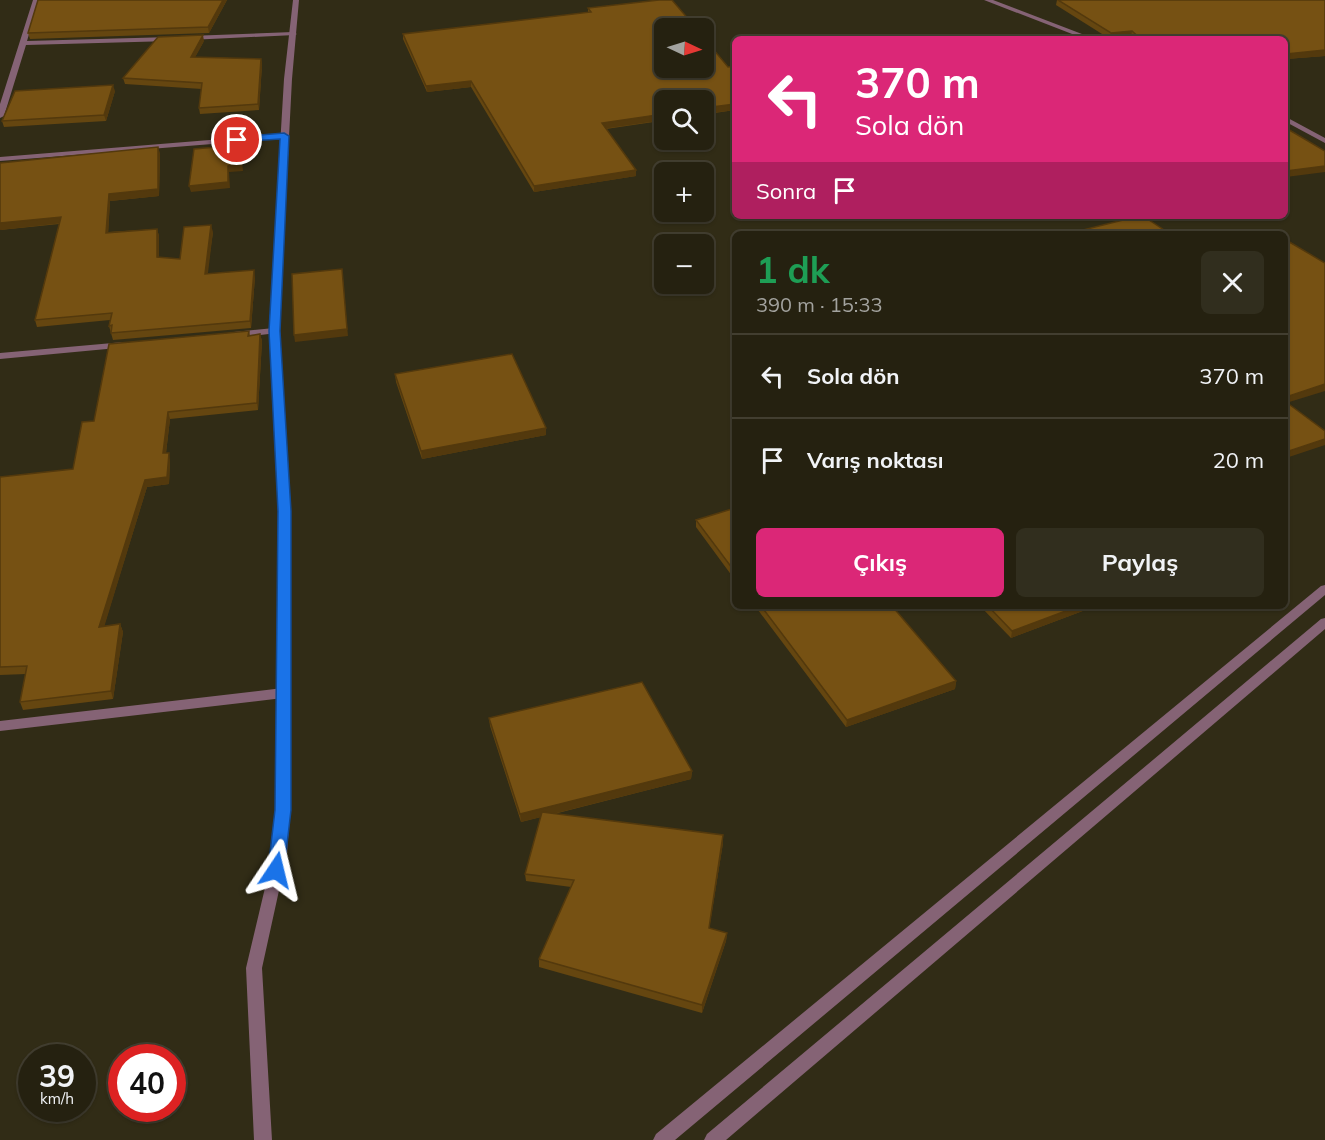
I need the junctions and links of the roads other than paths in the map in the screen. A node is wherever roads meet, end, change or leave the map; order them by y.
1 (36, 0) edge
2 (296, 0) edge
3 (987, 0) edge
4 (293, 34) junction
5 (1083, 36) edge
6 (23, 43) junction
7 (4, 89) edge
8 (0, 116) edge
9 (1288, 120) edge
10 (284, 136) junction
11 (1325, 141) edge
12 (0, 159) edge
13 (274, 331) junction
14 (227, 336) edge
15 (131, 344) edge
16 (0, 356) edge
17 (1325, 589) edge
18 (1325, 622) edge
19 (283, 693) junction
20 (0, 726) edge
21 (263, 1140) edge
22 (662, 1140) edge
23 (713, 1140) edge

1 - 6 street
2 - 4 street
3 - 5 street
4 - 6 street
4 - 10 street
6 - 7 street
7 - 8 street
9 - 11 street
10 - 12 street
10 - 13 street
13 - 14 street
13 - 19 street
15 - 16 street
17 - 22 street
18 - 23 street
19 - 20 street
19 - 21 street

